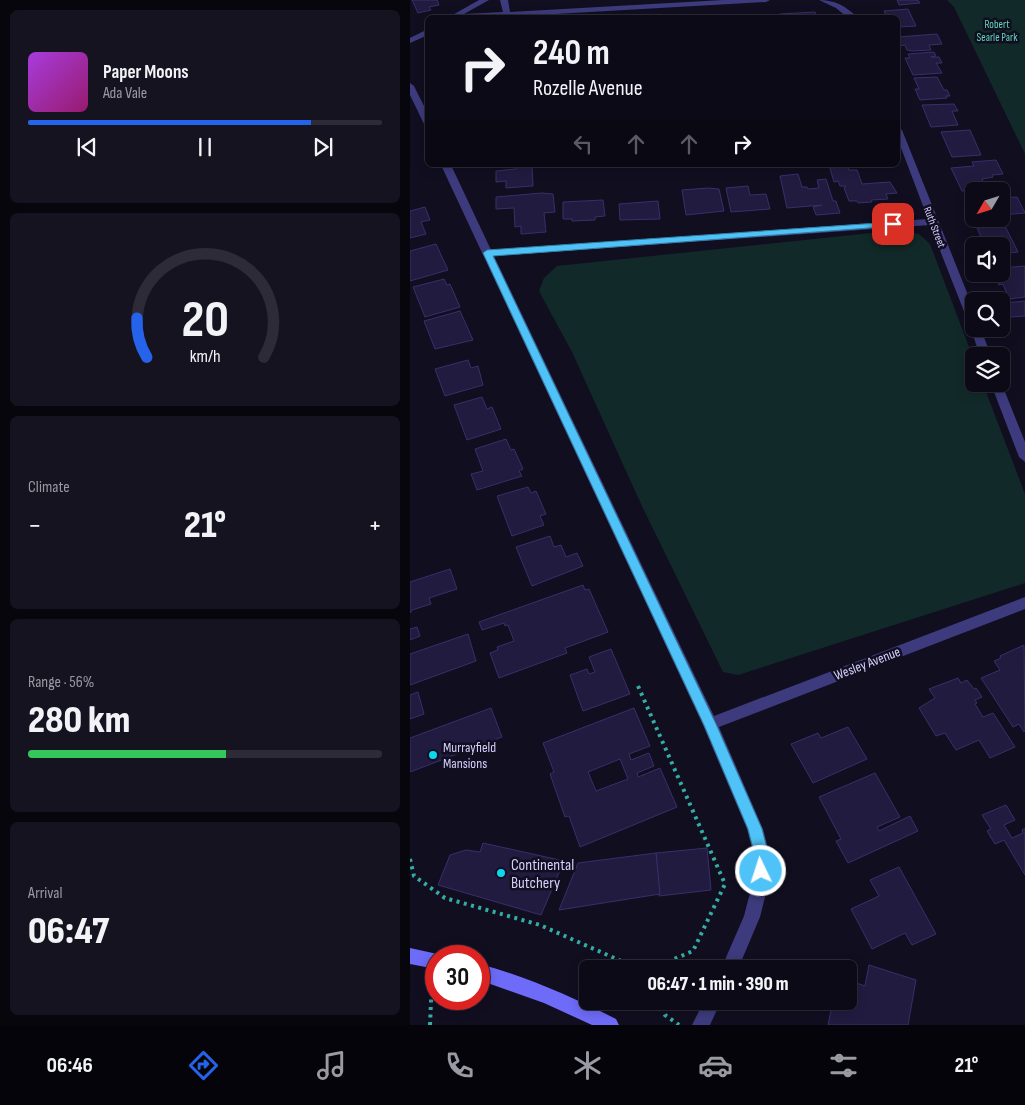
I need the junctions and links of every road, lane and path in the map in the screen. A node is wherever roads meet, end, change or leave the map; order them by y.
1 (485, 0) edge
2 (504, 0) edge
3 (766, 0) edge
4 (823, 0) edge
5 (507, 14) junction
6 (456, 15) edge
7 (489, 15) edge
8 (851, 15) edge
9 (425, 33) edge
10 (410, 41) edge
11 (410, 86) edge
12 (425, 118) edge
13 (900, 135) edge
14 (447, 167) edge
15 (933, 222) junction
16 (487, 253) junction
17 (965, 302) edge
18 (1000, 392) edge
19 (1025, 457) edge
20 (1025, 603) edge
21 (638, 686) dead end
22 (710, 724) junction
23 (410, 859) edge
24 (410, 956) edge
25 (425, 958) edge
26 (621, 960) edge
27 (672, 960) edge
28 (733, 960) edge
29 (490, 976) edge
30 (431, 1010) edge
31 (663, 1010) edge
32 (710, 1010) edge
33 (430, 1025) edge
34 (610, 1025) edge
35 (679, 1025) edge
36 (702, 1025) edge

1 - 6 street
2 - 5 street
3 - 5 street
4 - 8 street
5 - 7 street
9 - 10 street
11 - 12 street
13 - 15 street, Ruth Street
14 - 16 street
15 - 16 street
15 - 17 street, Ruth Street
16 - 22 street
18 - 19 street
20 - 22 street, Wesley Avenue
21 - 27 path
22 - 28 street
23 - 26 path
24 - 25 street
29 - 34 street
30 - 33 path
31 - 35 path
32 - 36 street

